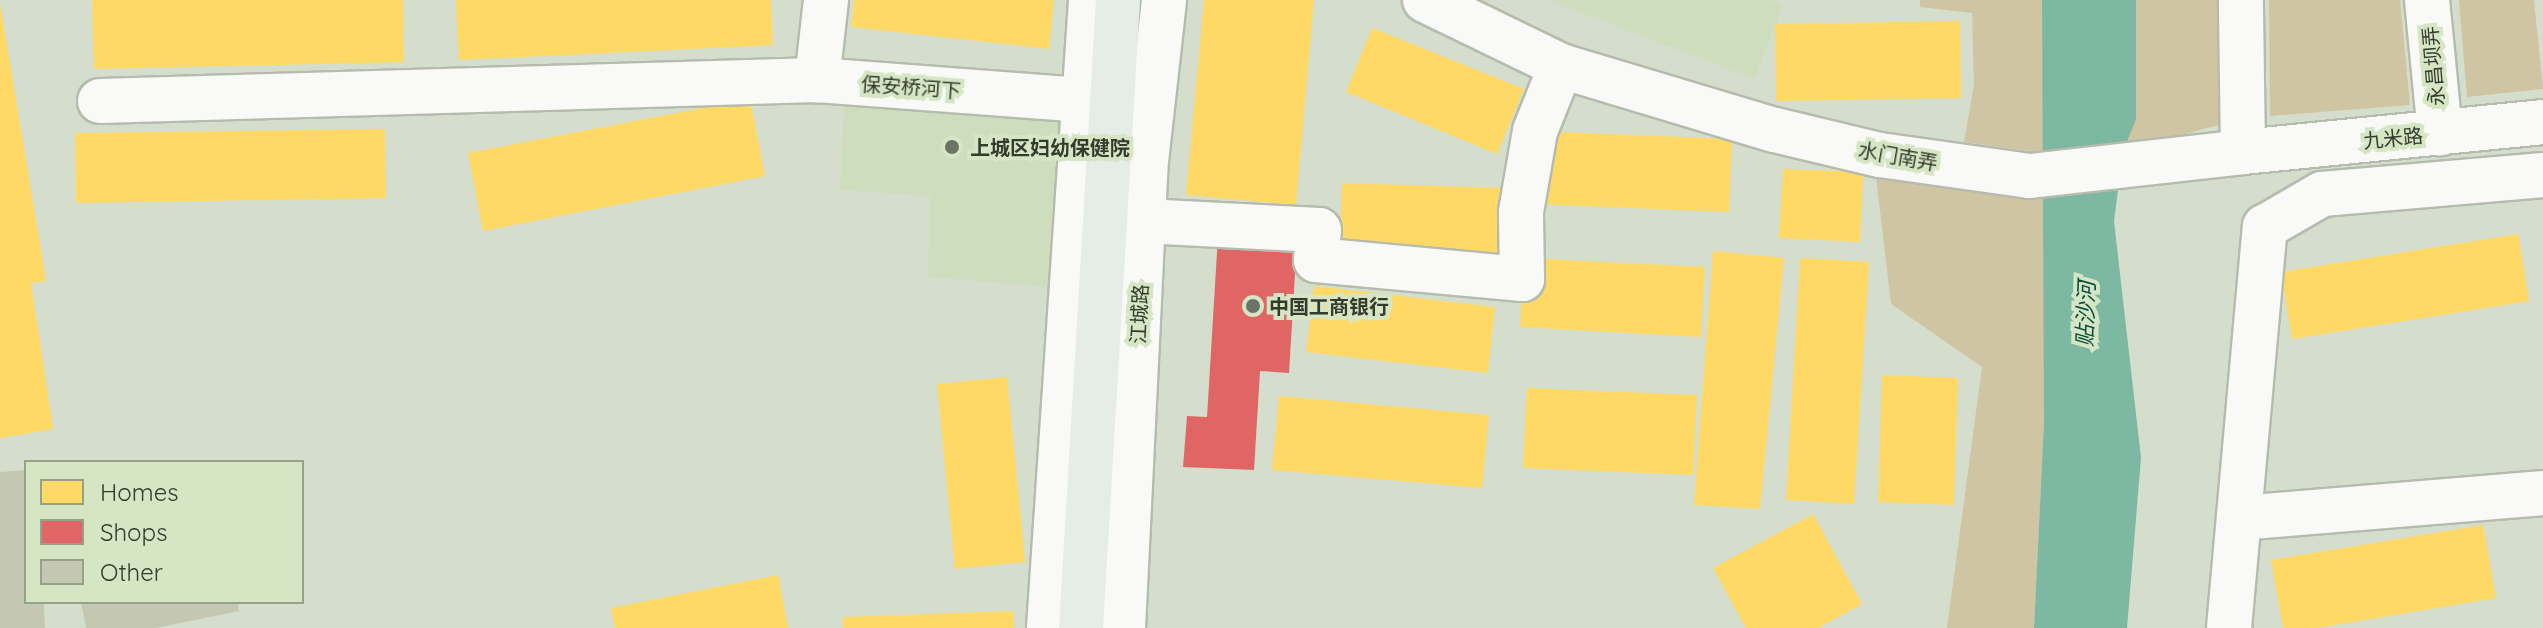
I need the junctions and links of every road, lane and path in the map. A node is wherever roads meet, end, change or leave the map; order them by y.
1 (826, 0) edge
2 (1091, 0) edge
3 (1118, 0) edge
4 (1164, 0) edge
5 (1425, 0) edge
6 (2241, 0) edge
7 (2427, 0) edge
8 (1561, 66) junction
9 (817, 80) junction
10 (1084, 100) junction
11 (100, 101) dead end
12 (2543, 122) edge
13 (2440, 133) junction
14 (2243, 152) junction
15 (2543, 175) edge
16 (1143, 221) junction
17 (2543, 493) edge
18 (2239, 518) junction
19 (1049, 628) edge
20 (1081, 628) edge
21 (1123, 628) edge
22 (2229, 628) edge

1 - 9 street
2 - 10 street
3 - 20 main road, 江城路
4 - 16 street, 江城路
5 - 8 street, 水门南弄
6 - 14 street
7 - 13 street, 永昌坝弄
8 - 14 street, 水门南弄
8 - 16 street
9 - 10 street, 保安桥河下
9 - 11 street, 保安桥河下
10 - 19 street
12 - 13 street, 九米路
13 - 14 street, 九米路
15 - 18 street
16 - 21 street, 江城路
17 - 18 street
18 - 22 street

